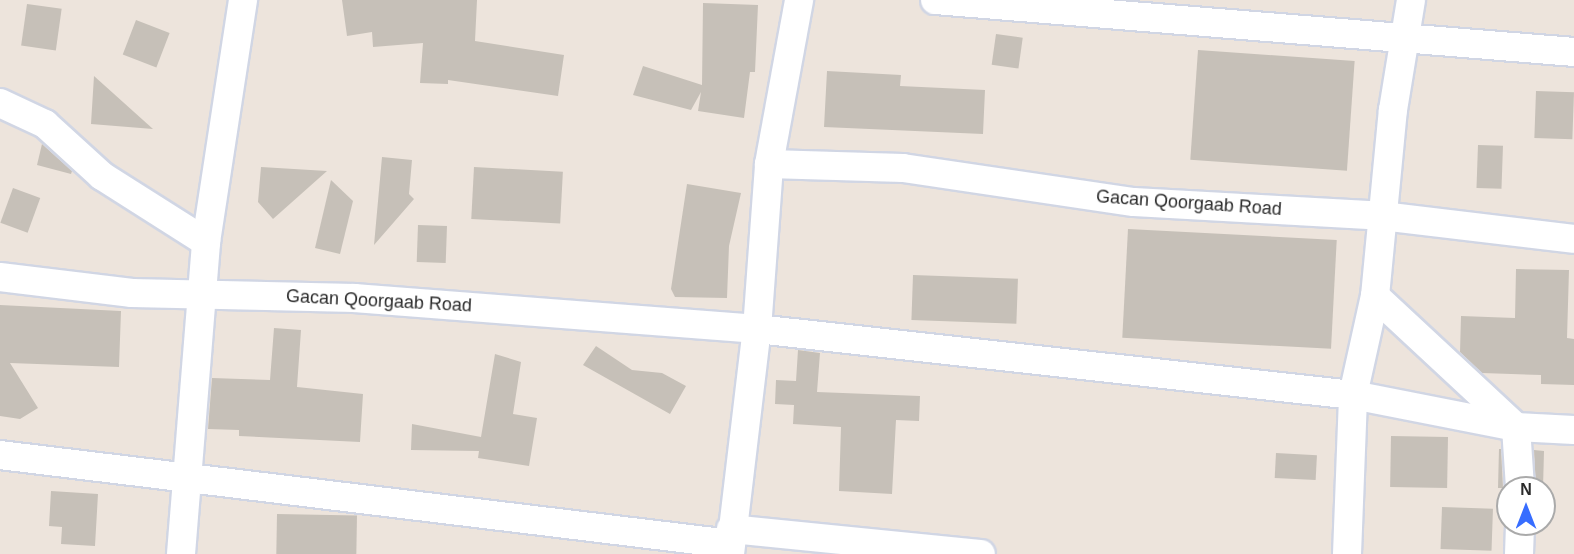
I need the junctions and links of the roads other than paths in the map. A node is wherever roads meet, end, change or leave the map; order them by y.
1 (243, 0) edge
2 (799, 0) edge
3 (935, 0) edge
4 (1411, 0) edge
5 (1402, 39) junction
6 (1574, 52) edge
7 (0, 103) edge
8 (769, 164) junction
9 (1382, 216) junction
10 (1574, 239) edge
11 (206, 242) junction
12 (0, 277) edge
13 (203, 296) junction
14 (1375, 296) junction
15 (757, 329) junction
16 (1353, 395) junction
17 (1516, 428) junction
18 (1574, 430) edge
19 (0, 455) edge
20 (1519, 476) edge
21 (187, 479) junction
22 (1520, 536) edge
23 (730, 542) edge
24 (181, 554) edge
25 (981, 554) edge
26 (1347, 554) edge
27 (1519, 554) edge

1 - 11 street
2 - 8 street
3 - 5 street
4 - 5 street
5 - 6 street
5 - 9 street
7 - 11 street
8 - 9 street, Gacan Qoorgaab Road
8 - 15 street
9 - 10 street, Gacan Qoorgaab Road
9 - 14 street
11 - 13 street
12 - 13 street, Gacan Qoorgaab Road
13 - 15 street, Gacan Qoorgaab Road
13 - 21 street
14 - 16 street
14 - 17 street
15 - 16 street, Gacan Qoorgaab Road
15 - 23 street
16 - 17 street, Gacan Qoorgaab Road
16 - 26 street
17 - 18 street, Gacan Qoorgaab Road
17 - 20 street
19 - 21 street
21 - 23 street
21 - 24 street
22 - 27 street
23 - 25 street

